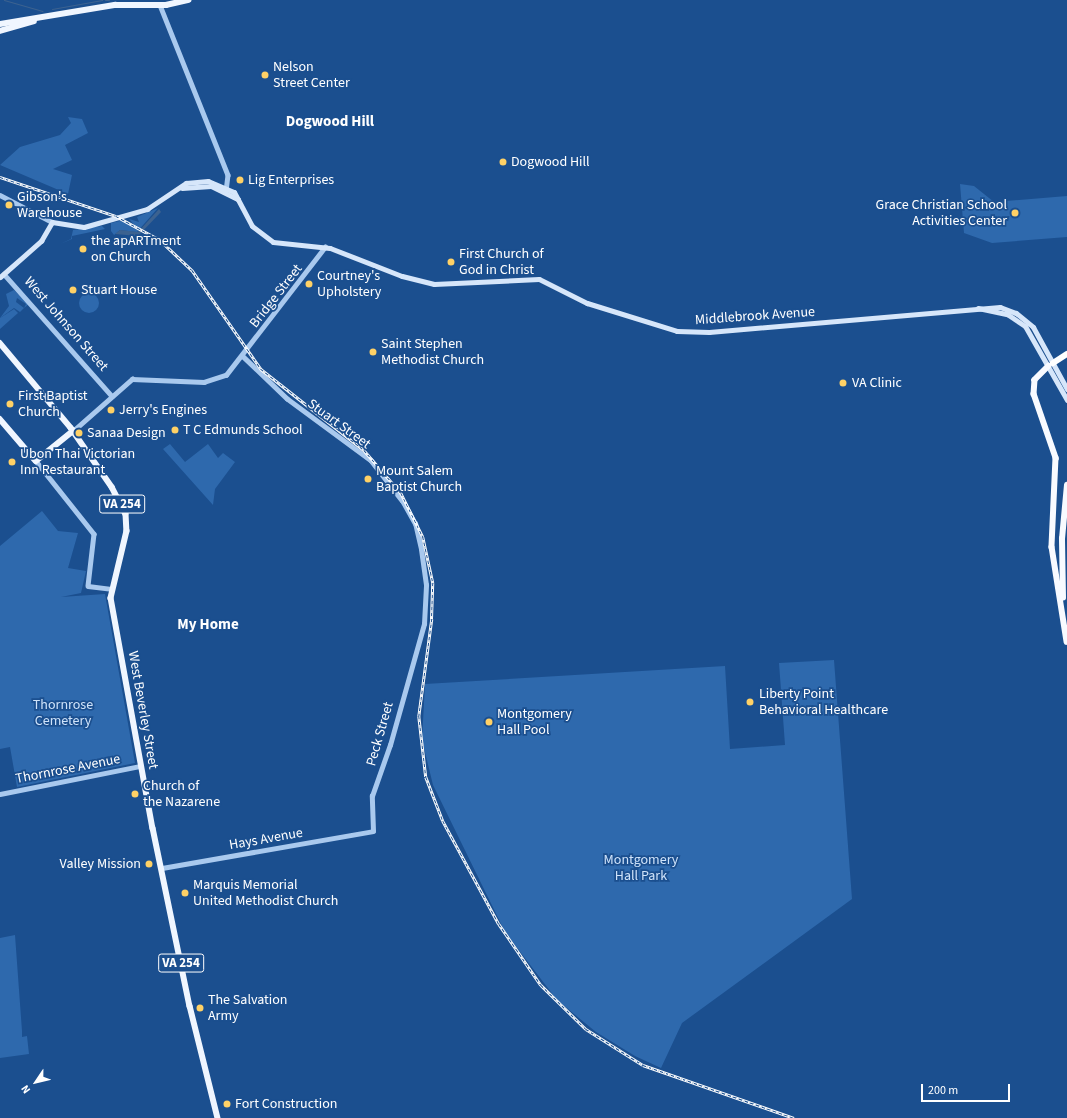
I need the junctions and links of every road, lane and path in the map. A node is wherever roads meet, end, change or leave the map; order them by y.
1 (188, 0) edge
2 (160, 5) junction
3 (37, 20) junction
4 (0, 24) edge
5 (0, 31) edge
6 (227, 190) junction
7 (0, 195) edge
8 (52, 222) junction
9 (325, 248) junction
10 (1, 273) edge
11 (977, 308) junction
12 (0, 343) edge
13 (1067, 354) edge
14 (242, 356) junction
15 (1051, 364) junction
16 (1065, 390) edge
17 (112, 396) junction
18 (1067, 400) edge
19 (0, 419) edge
20 (72, 431) junction
21 (36, 462) junction
22 (1067, 485) edge
23 (111, 589) junction
24 (1067, 642) edge
25 (407, 682) joint
26 (140, 766) junction
27 (0, 794) edge
28 (373, 831) joint
29 (162, 868) junction
30 (218, 1118) edge

1 - 2 main road
2 - 3 main road
2 - 6 street
3 - 4 main road
3 - 5 main road
6 - 8 main road
6 - 9 main road, Middlebrook Avenue
7 - 8 street
8 - 10 main road
9 - 11 main road, Middlebrook Avenue
9 - 14 street, Bridge Street
10 - 17 street, West Johnson Street
11 - 15 main road, Middlebrook Avenue
11 - 15 main road, Middlebrook Avenue
12 - 20 main road, West Beverley Street / VA 254
13 - 15 highway
14 - 17 street, Bridge Street
14 - 25 street, Stuart Street
15 - 16 main road
15 - 24 highway
16 - 18 main road
17 - 20 street
19 - 21 main road
20 - 21 main road
20 - 23 main road, West Beverley Street / VA 254
21 - 23 street
22 - 24 highway
23 - 26 main road, West Beverley Street / VA 254
25 - 28 street, Peck Street
26 - 27 street, Thornrose Avenue
26 - 29 main road, West Beverley Street / VA 254
28 - 29 street, Hays Avenue
29 - 30 main road, West Beverley Street / VA 254

